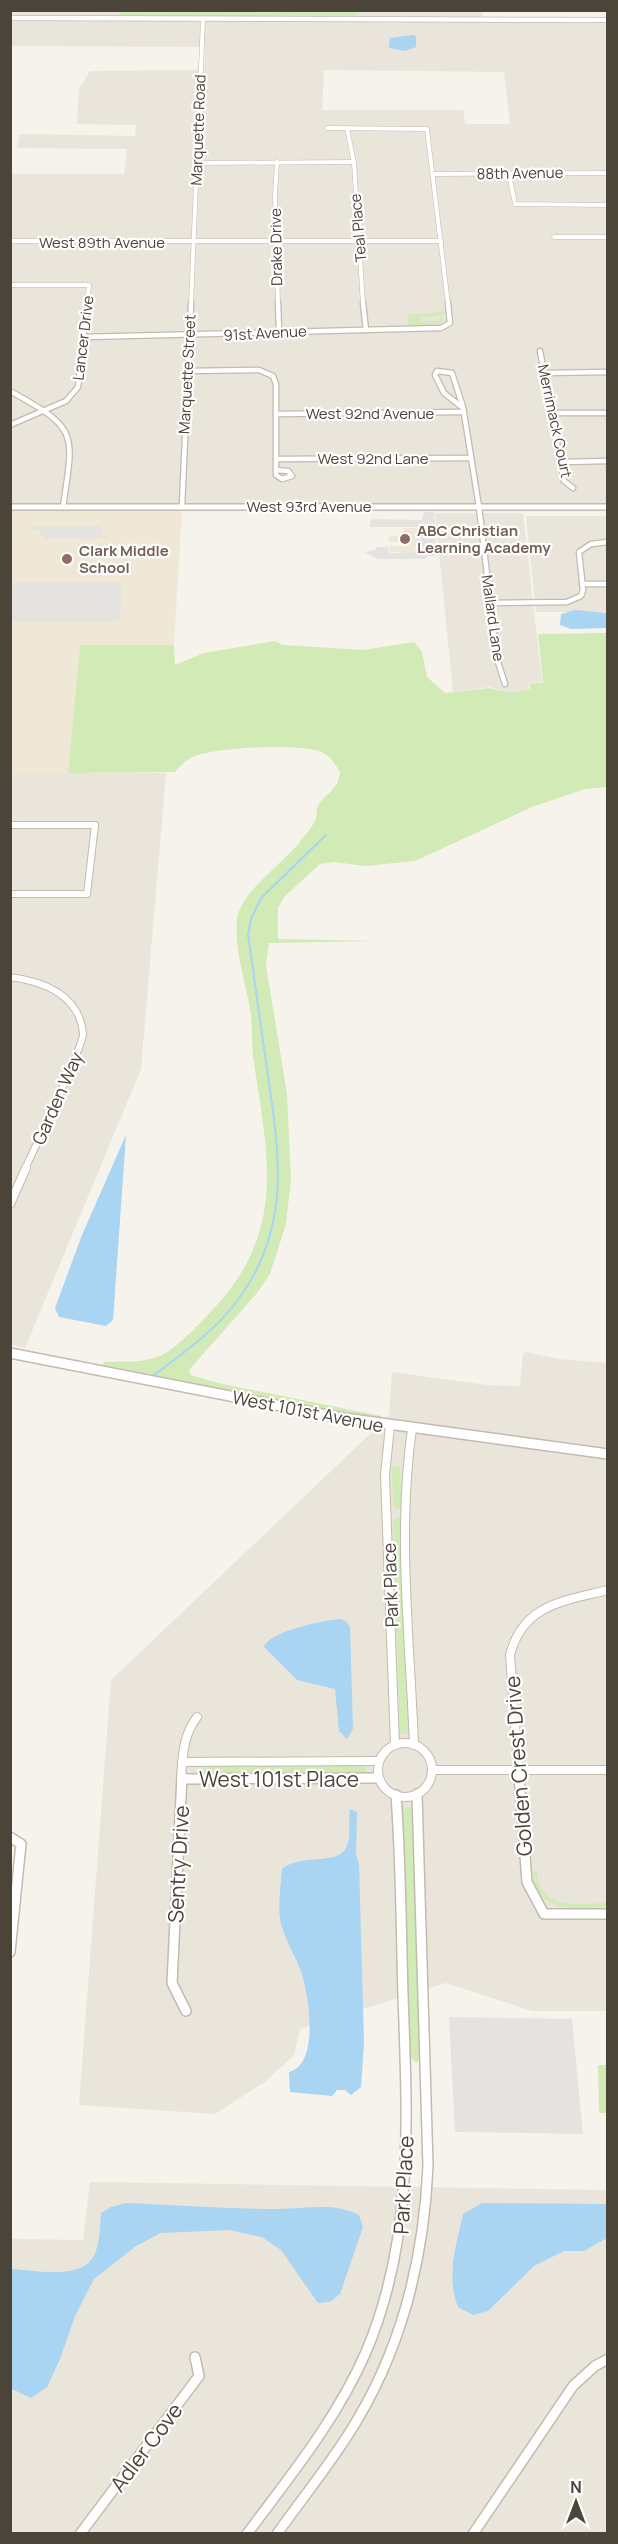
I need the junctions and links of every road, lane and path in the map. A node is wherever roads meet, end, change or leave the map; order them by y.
1 (10, 18) edge
2 (203, 19) junction
3 (608, 20) edge
4 (327, 128) dead end
5 (347, 128) junction
6 (277, 162) junction
7 (354, 162) junction
8 (197, 163) junction
9 (608, 172) edge
10 (433, 174) junction
11 (508, 174) junction
12 (608, 205) edge
13 (554, 237) dead end
14 (608, 237) edge
15 (10, 241) edge
16 (359, 241) junction
17 (441, 241) junction
18 (193, 242) junction
19 (278, 242) junction
20 (10, 285) edge
21 (366, 330) junction
22 (279, 331) junction
23 (83, 337) junction
24 (189, 337) junction
25 (540, 351) dead end
26 (187, 371) junction
27 (608, 372) edge
28 (544, 373) junction
29 (10, 391) edge
30 (46, 410) junction
31 (464, 410) junction
32 (552, 413) junction
33 (608, 413) edge
34 (276, 414) junction
35 (10, 425) edge
36 (470, 458) junction
37 (276, 459) junction
38 (608, 461) edge
39 (561, 462) junction
40 (276, 470) dead end
41 (573, 488) dead end
42 (182, 506) junction
43 (10, 507) edge
44 (63, 507) junction
45 (479, 507) junction
46 (608, 507) edge
47 (608, 542) edge
48 (582, 584) junction
49 (608, 584) edge
50 (490, 603) junction
51 (505, 684) dead end
52 (10, 825) edge
53 (10, 894) edge
54 (10, 977) edge
55 (10, 1204) edge
56 (10, 1353) edge
57 (390, 1426) junction
58 (412, 1429) junction
59 (608, 1454) edge
60 (608, 1590) edge
61 (197, 1717) dead end
62 (395, 1745) junction
63 (414, 1745) junction
64 (378, 1761) junction
65 (182, 1762) junction
66 (434, 1770) junction
67 (518, 1770) junction
68 (608, 1770) edge
69 (377, 1778) junction
70 (182, 1779) junction
71 (417, 1794) junction
72 (396, 1795) junction
73 (10, 1837) edge
74 (608, 1914) edge
75 (10, 1952) edge
76 (186, 2011) dead end
77 (195, 2357) dead end
78 (608, 2359) edge
79 (80, 2534) edge
80 (247, 2534) edge
81 (277, 2534) edge
82 (473, 2534) edge

1 - 2 street
2 - 3 street
2 - 8 street, Marquette Road
4 - 5 street
5 - 7 street, Teal Place
5 - 10 street
6 - 7 street
6 - 8 street
6 - 19 street, Drake Drive
7 - 16 street, Teal Place
8 - 18 street, Marquette Road
9 - 11 street, 88th Avenue
10 - 11 street, 88th Avenue
10 - 17 street
11 - 12 street
13 - 14 street
15 - 18 street, West 89th Avenue
16 - 17 street, West 89th Avenue
16 - 19 street, West 89th Avenue
16 - 21 street, Teal Place
17 - 21 street, 91st Avenue
18 - 19 street, West 89th Avenue
18 - 24 street, Marquette Street
19 - 22 street, Drake Drive
20 - 23 street, Lancer Drive
21 - 22 street, 91st Avenue
22 - 24 street, 91st Avenue
23 - 24 street, 91st Avenue
23 - 30 street, Lancer Drive
24 - 26 street, Marquette Street
25 - 28 street, Merrimack Court
26 - 34 street
26 - 42 street, Marquette Street
27 - 28 street
28 - 32 street, Merrimack Court
29 - 30 street
30 - 35 street, Lancer Drive
30 - 44 street
31 - 31 street, Mallard Lane
31 - 34 street, West 92nd Avenue
31 - 36 street, Mallard Lane
32 - 33 street
32 - 39 street, Merrimack Court
34 - 37 street
36 - 37 street, West 92nd Lane
36 - 45 street, Mallard Lane
37 - 40 street
38 - 39 street
39 - 41 street, Merrimack Court
42 - 44 street, West 93rd Avenue
42 - 45 street, West 93rd Avenue
43 - 44 street, West 93rd Avenue
45 - 46 street, West 93rd Avenue
45 - 50 street, Mallard Lane
47 - 48 street
48 - 49 street
48 - 50 street
50 - 51 street, Mallard Lane
52 - 53 street
54 - 55 street, Garden Way
56 - 57 street, West 101st Avenue
57 - 58 street, West 101st Avenue
57 - 62 street, Park Place
58 - 59 street, West 101st Avenue
58 - 63 street, Park Place
60 - 67 street, Golden Crest Drive
61 - 65 street, Sentry Drive
62 - 63 street
62 - 64 street
63 - 66 street
64 - 65 street, West 101st Place
64 - 69 street
65 - 70 street, Sentry Drive
66 - 67 street
66 - 71 street
67 - 68 street
67 - 74 street, Golden Crest Drive
69 - 70 street, West 101st Place
69 - 72 street
70 - 76 street, Sentry Drive
71 - 72 street
71 - 81 street, Park Place
72 - 80 street, Park Place
73 - 75 street
77 - 79 street, Adler Cove
78 - 82 street

